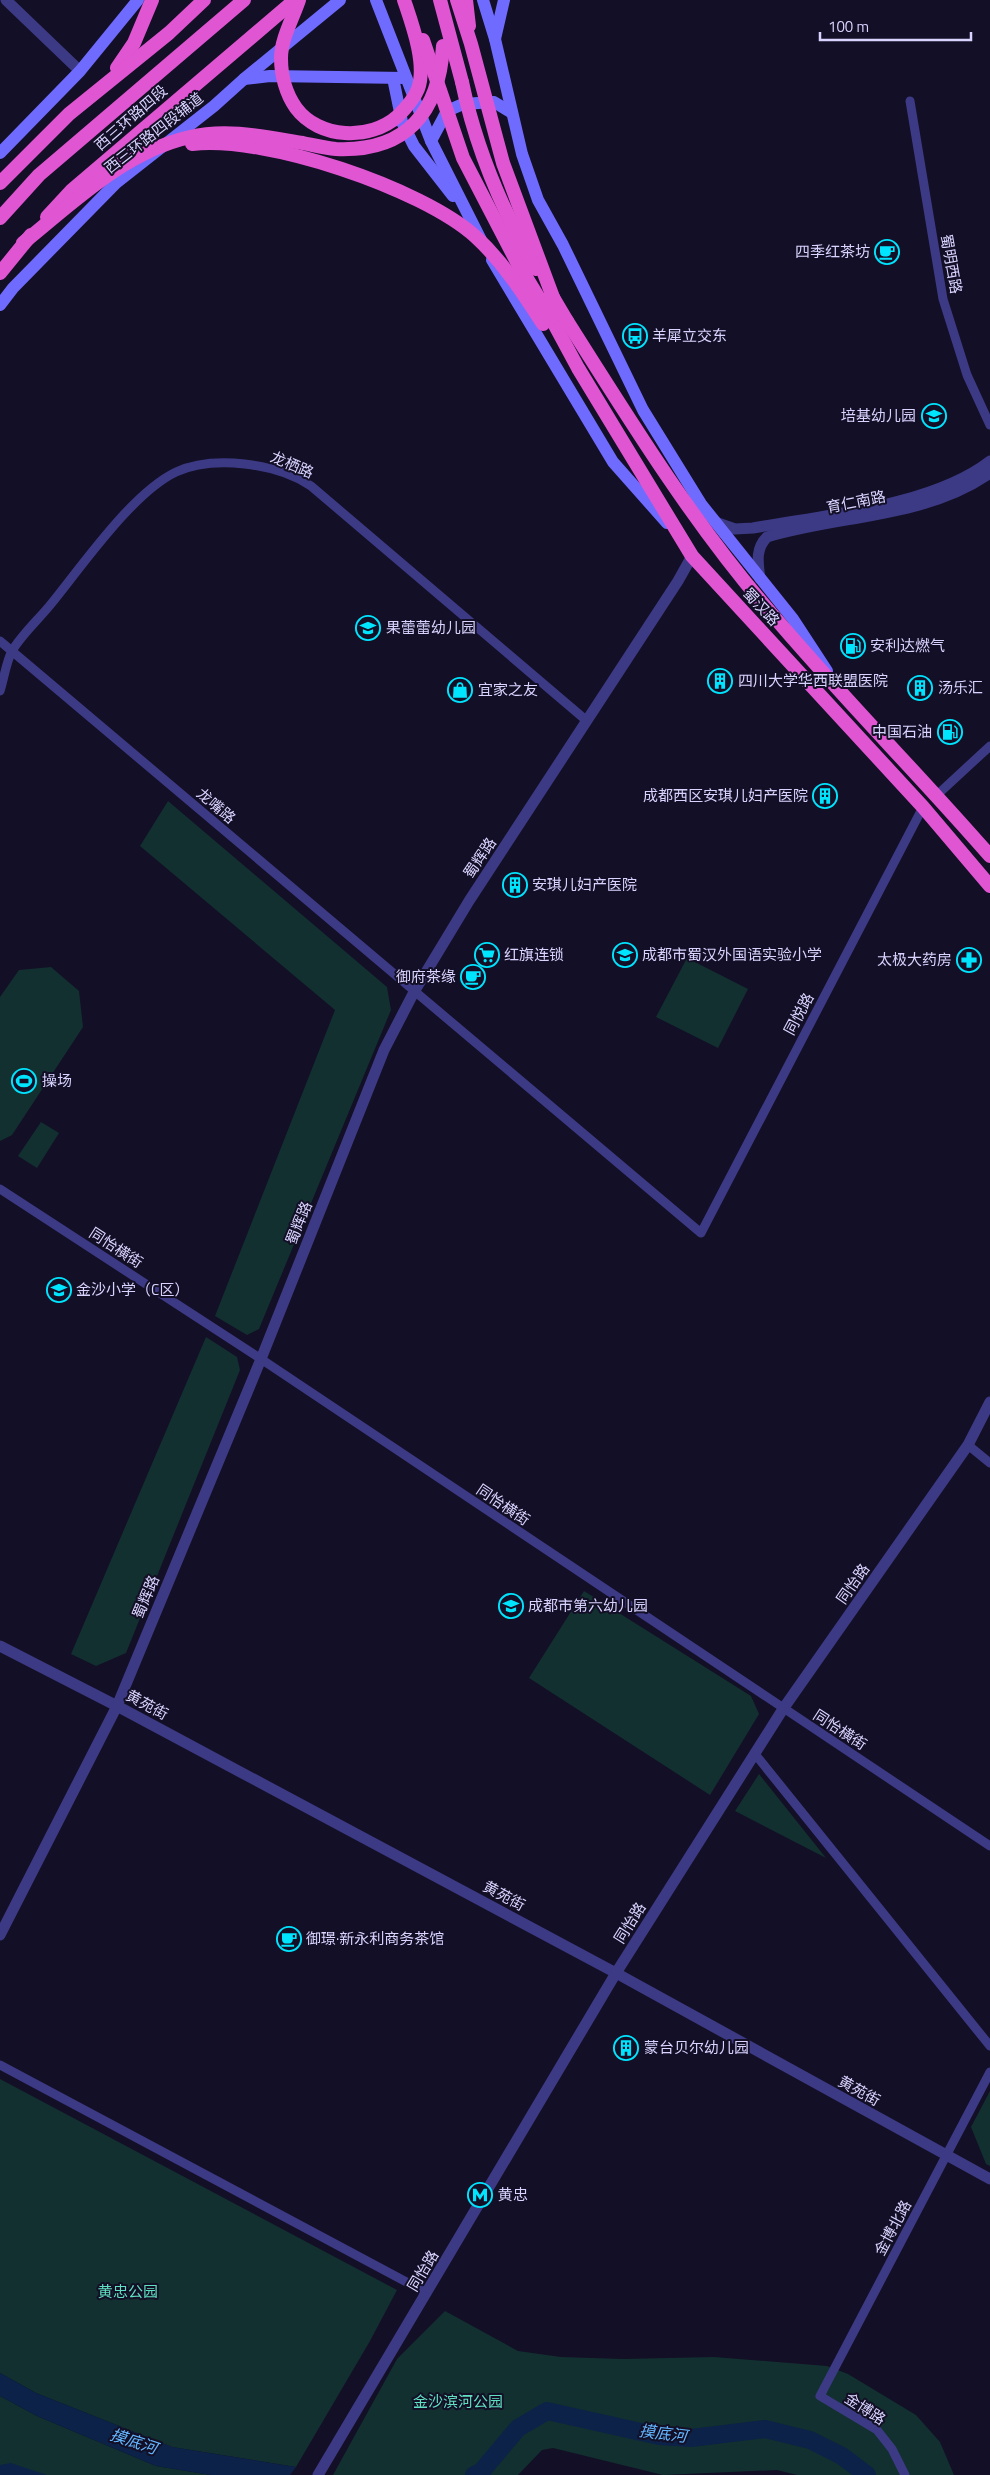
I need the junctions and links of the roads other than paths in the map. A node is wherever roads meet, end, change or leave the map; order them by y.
1 (6, 0) edge
2 (138, 0) edge
3 (152, 0) edge
4 (204, 0) edge
5 (244, 0) edge
6 (294, 0) edge
7 (298, 0) edge
8 (340, 0) edge
9 (376, 0) edge
10 (405, 0) edge
11 (439, 0) edge
12 (457, 0) edge
13 (466, 0) edge
14 (483, 0) edge
15 (504, 0) edge
16 (495, 39) junction
17 (471, 44) junction
18 (80, 71) junction
19 (399, 78) junction
20 (244, 79) junction
21 (107, 81) junction
22 (910, 101) dead end
23 (512, 113) junction
24 (430, 140) junction
25 (149, 150) junction
26 (0, 153) edge
27 (0, 183) edge
28 (462, 207) junction
29 (0, 218) edge
30 (23, 243) junction
31 (0, 273) edge
32 (554, 300) junction
33 (0, 305) edge
34 (547, 321) junction
35 (990, 425) edge
36 (990, 461) edge
37 (990, 473) edge
38 (713, 521) junction
39 (682, 539) junction
40 (692, 556) junction
41 (760, 579) junction
42 (0, 641) edge
43 (12, 651) junction
44 (838, 688) junction
45 (0, 691) edge
46 (587, 722) junction
47 (990, 746) edge
48 (937, 795) junction
49 (923, 807) junction
50 (990, 856) edge
51 (990, 886) edge
52 (414, 992) junction
53 (0, 1189) edge
54 (701, 1233) joint
55 (261, 1359) junction
56 (990, 1402) edge
57 (968, 1445) junction
58 (990, 1463) edge
59 (0, 1646) edge
60 (118, 1706) junction
61 (783, 1709) junction
62 (755, 1754) junction
63 (990, 1846) edge
64 (0, 1935) edge
65 (616, 1973) junction
66 (990, 2046) edge
67 (0, 2065) edge
68 (990, 2072) edge
69 (946, 2156) junction
70 (990, 2179) edge
71 (427, 2293) junction
72 (820, 2396) joint
73 (318, 2475) edge
74 (904, 2475) edge

1 - 18 street
2 - 18 main road
3 - 21 highway
4 - 21 highway
5 - 29 highway, 西三环路四段
6 - 30 highway, 西三环路四段, bridge
7 - 10 highway, bridge
8 - 20 main road, 西三环路四段辅道
9 - 19 main road
10 - 34 highway, bridge
11 - 25 highway, bridge
11 - 32 highway, bridge
12 - 17 highway, bridge
13 - 17 highway, bridge
14 - 16 main road
15 - 16 main road
16 - 23 main road
17 - 32 highway, bridge
18 - 26 main road
19 - 20 main road
19 - 24 main road
19 - 28 main road
20 - 33 main road, 西三环路四段辅道
21 - 27 highway
22 - 35 street, 蜀明西路
23 - 24 main road
23 - 38 main road
24 - 28 main road
25 - 30 highway, bridge
25 - 34 highway, bridge
28 - 39 main road
30 - 31 highway, 西三环路四段
32 - 44 highway, 蜀汉路, bridge
34 - 39 highway, 蜀汉路
36 - 38 street
37 - 41 street, 育仁南路
38 - 41 main road
39 - 40 highway, 蜀汉路
40 - 46 street, 蜀辉路
40 - 49 highway, 蜀汉路
41 - 44 main road
42 - 43 street, 龙嘴路
43 - 45 street
43 - 46 street, 龙栖路
43 - 52 street, 龙嘴路
44 - 48 highway, 蜀汉路
46 - 52 street, 蜀辉路
47 - 48 street
48 - 50 highway, 蜀汉路
49 - 51 highway, 蜀汉路
49 - 54 street, 同悦路
52 - 54 street, 龙嘴路
52 - 55 street, 蜀辉路
53 - 55 street, 同怡横街
55 - 60 street, 蜀辉路
55 - 61 street, 同怡横街
56 - 57 street, 同怡路
57 - 58 street
57 - 61 street, 同怡路
59 - 60 street, 黄苑街
60 - 64 street, 蜀辉路
60 - 65 street, 黄苑街
61 - 62 street, 同怡路
61 - 63 street, 同怡横街
62 - 65 street, 同怡路
62 - 66 street
65 - 69 street, 黄苑街
65 - 71 street, 同怡路
67 - 71 street
68 - 69 street, 金博北路
69 - 70 street, 黄苑街
69 - 72 street, 金博北路
71 - 73 street, 同怡路
72 - 74 street, 金博路

